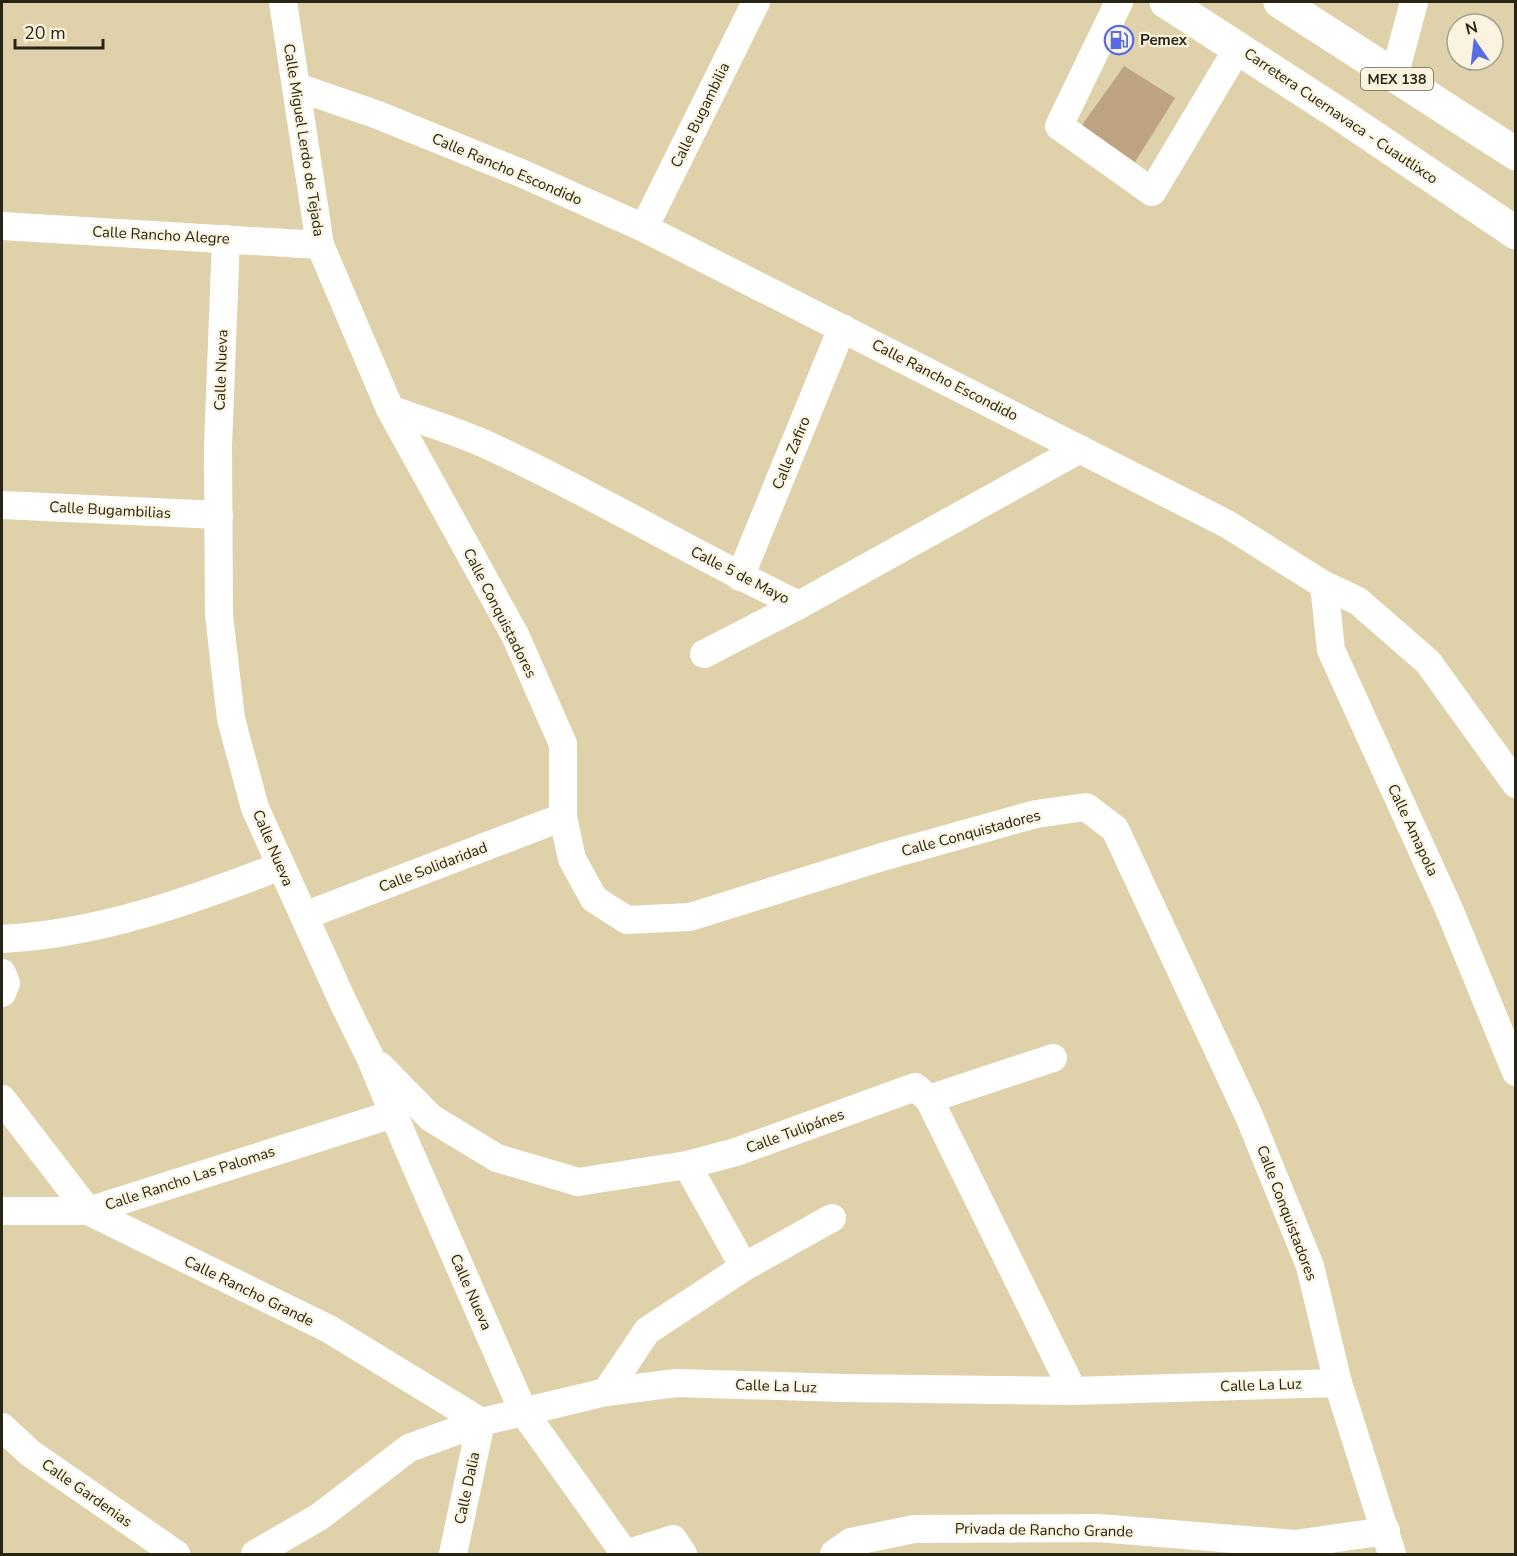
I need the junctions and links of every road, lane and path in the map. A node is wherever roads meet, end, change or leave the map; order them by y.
1 (283, 2) edge
2 (756, 2) edge
3 (1119, 2) edge
4 (1166, 2) edge
5 (1280, 2) edge
6 (1414, 2) edge
7 (1238, 48) junction
8 (1394, 77) junction
9 (297, 87) junction
10 (1515, 154) edge
11 (2, 226) edge
12 (644, 228) junction
13 (1515, 233) edge
14 (226, 239) junction
15 (320, 245) junction
16 (842, 328) junction
17 (390, 409) junction
18 (1080, 448) junction
19 (2, 505) edge
20 (219, 515) junction
21 (740, 577) junction
22 (1324, 585) junction
23 (799, 605) junction
24 (704, 654) dead end
25 (1515, 784) edge
26 (563, 817) junction
27 (281, 866) junction
28 (304, 916) junction
29 (2, 939) edge
30 (2, 972) edge
31 (2, 993) edge
32 (370, 1056) junction
33 (1053, 1058) dead end
34 (1515, 1072) edge
35 (2, 1099) edge
36 (929, 1099) junction
37 (393, 1114) junction
38 (687, 1165) junction
39 (88, 1210) junction
40 (2, 1211) edge
41 (832, 1218) dead end
42 (744, 1267) junction
43 (1338, 1383) junction
44 (1073, 1391) junction
45 (606, 1392) junction
46 (523, 1412) junction
47 (481, 1422) junction
48 (2, 1427) edge
49 (1389, 1543) edge
50 (1293, 1549) edge
51 (176, 1554) edge
52 (255, 1554) edge
53 (453, 1554) edge
54 (683, 1554) edge
55 (834, 1554) edge

1 - 9 street, Calle Miguel Lerdo de Tejada
2 - 12 street, Calle Bugambilia
3 - 7 street
4 - 7 main road, Carretera Cuernavaca - Cuautlixco
5 - 8 main road, MEX 138
6 - 8 street
7 - 13 main road, Carretera Cuernavaca - Cuautlixco
8 - 10 main road, MEX 138
9 - 12 street, Calle Rancho Escondido
9 - 15 street, Calle Miguel Lerdo de Tejada
11 - 14 street, Calle Rancho Alegre
12 - 16 street, Calle Rancho Escondido
14 - 15 street, Calle Rancho Alegre
14 - 20 street, Calle Nueva
15 - 17 street, Calle Miguel Lerdo de Tejada
16 - 18 street, Calle Rancho Escondido
16 - 21 street, Calle Zafiro
17 - 21 street, Calle 5 de Mayo
17 - 26 street, Calle Conquistadores
18 - 22 street, Calle Rancho Escondido
18 - 23 street, Calle 5 de Mayo
19 - 20 street, Calle Bugambilias
20 - 27 street, Calle Nueva
21 - 23 street, Calle 5 de Mayo
22 - 25 street, Calle Rancho Escondido
22 - 34 street, Calle Amapola
23 - 24 street
26 - 28 street, Calle Solidaridad
26 - 43 street, Calle Conquistadores
27 - 28 street, Calle Nueva
27 - 29 street
28 - 32 street, Calle Nueva
30 - 31 street
32 - 37 street, Calle Nueva
32 - 38 street, Calle Tulipánes
33 - 36 street
35 - 39 street, Calle Rancho Las Palomas
36 - 38 street, Calle Tulipánes
36 - 44 street
37 - 39 street, Calle Rancho Las Palomas
37 - 46 street, Calle Nueva
38 - 42 street
39 - 40 street, Calle Rancho Grande
39 - 47 street, Calle Rancho Grande
41 - 42 street
42 - 45 street
43 - 44 street, Calle La Luz
43 - 49 street, Calle Conquistadores
44 - 45 street, Calle La Luz
45 - 46 street, Calle La Luz
46 - 47 street, Calle La Luz
46 - 54 street
47 - 52 street, Calle La Luz
47 - 53 street, Calle Dalia
48 - 51 street, Calle Gardenias
49 - 50 street, Privada de Rancho Grande
50 - 55 street, Privada de Rancho Grande

